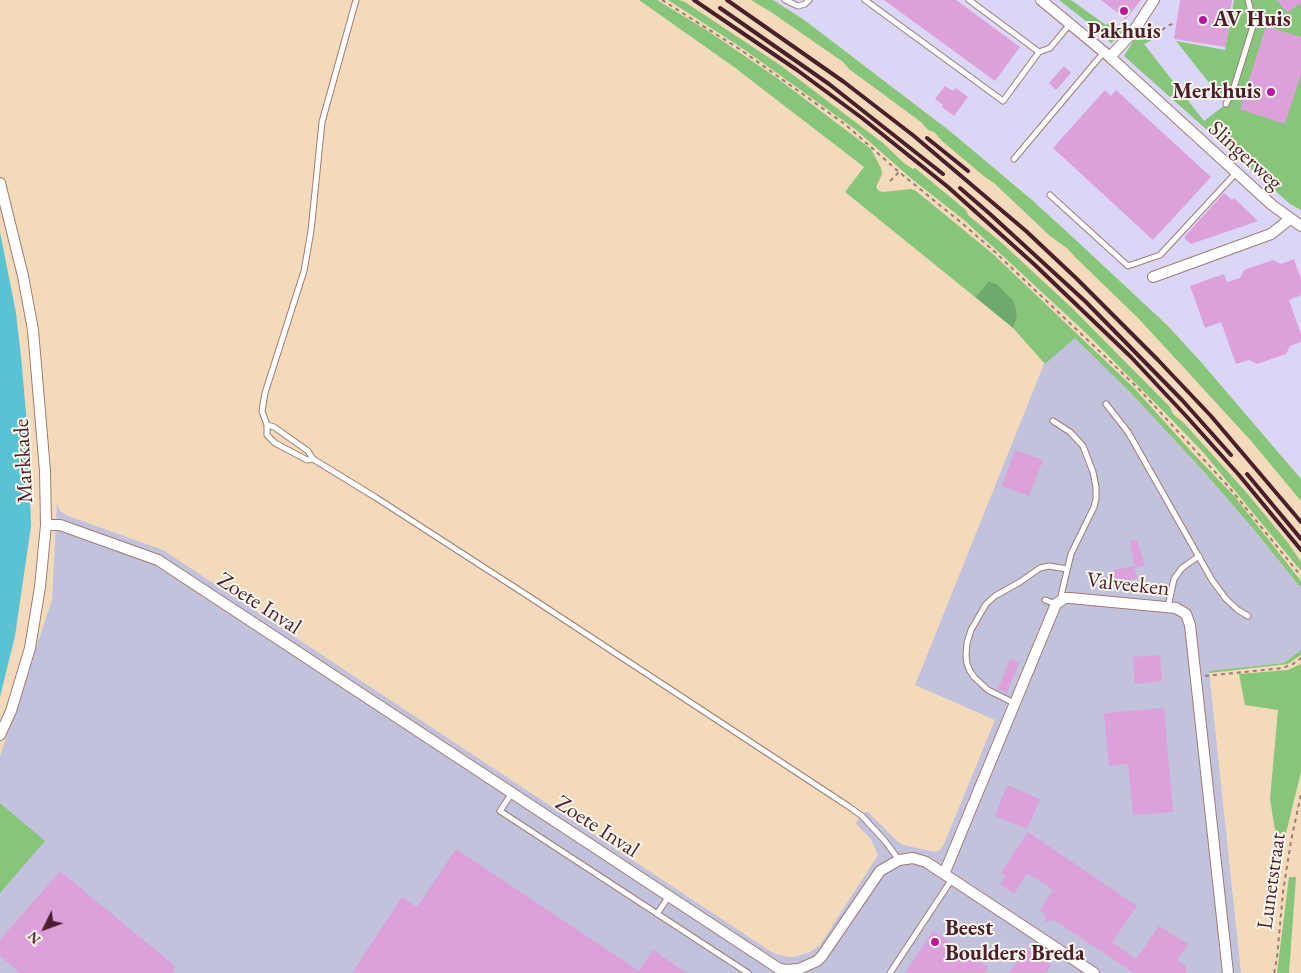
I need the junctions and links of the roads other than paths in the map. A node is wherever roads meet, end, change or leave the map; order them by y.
1 (356, 0) edge
2 (785, 0) edge
3 (809, 0) edge
4 (865, 0) edge
5 (969, 0) edge
6 (1041, 0) edge
7 (1154, 0) edge
8 (1248, 0) edge
9 (1070, 24) junction
10 (1039, 52) junction
11 (1107, 55) junction
12 (1226, 104) dead end
13 (1014, 158) dead end
14 (1236, 173) junction
15 (0, 183) edge
16 (1050, 195) dead end
17 (1290, 219) junction
18 (1301, 226) edge
19 (1154, 277) dead end
20 (1106, 404) dead end
21 (1053, 421) dead end
22 (267, 425) junction
23 (313, 460) junction
24 (46, 525) junction
25 (1199, 556) junction
26 (1067, 569) junction
27 (1045, 600) dead end
28 (1058, 603) junction
29 (1168, 607) junction
30 (1248, 616) dead end
31 (1014, 703) junction
32 (0, 735) edge
33 (512, 793) junction
34 (899, 860) junction
35 (948, 877) junction
36 (668, 896) junction
37 (657, 914) junction
38 (748, 973) edge
39 (890, 973) edge
40 (1094, 973) edge
41 (1228, 973) edge

1 - 22 lane
2 - 3 lane
4 - 10 lane
5 - 10 lane
6 - 9 street, Slingerweg
7 - 11 street
8 - 12 lane
9 - 10 lane
9 - 11 street, Slingerweg
11 - 13 lane
11 - 14 street, Slingerweg
14 - 16 lane
14 - 17 street, Slingerweg
15 - 24 street, Markkade
17 - 18 street, Slingerweg
17 - 19 street, Slingerweg
20 - 25 lane
21 - 26 lane
22 - 23 lane
22 - 23 lane
23 - 34 lane
24 - 32 street, Markkade
24 - 33 street, Zoete Inval
25 - 29 lane
25 - 30 lane
26 - 28 lane
26 - 31 lane
27 - 28 lane
28 - 29 street, Valveeken
28 - 31 street, Valveeken
29 - 41 street, Valveeken
31 - 35 street, Valveeken
33 - 36 street, Zoete Inval
33 - 37 lane
34 - 35 street
34 - 36 street, Zoete Inval
35 - 39 lane
35 - 40 street
36 - 37 lane
37 - 38 lane

